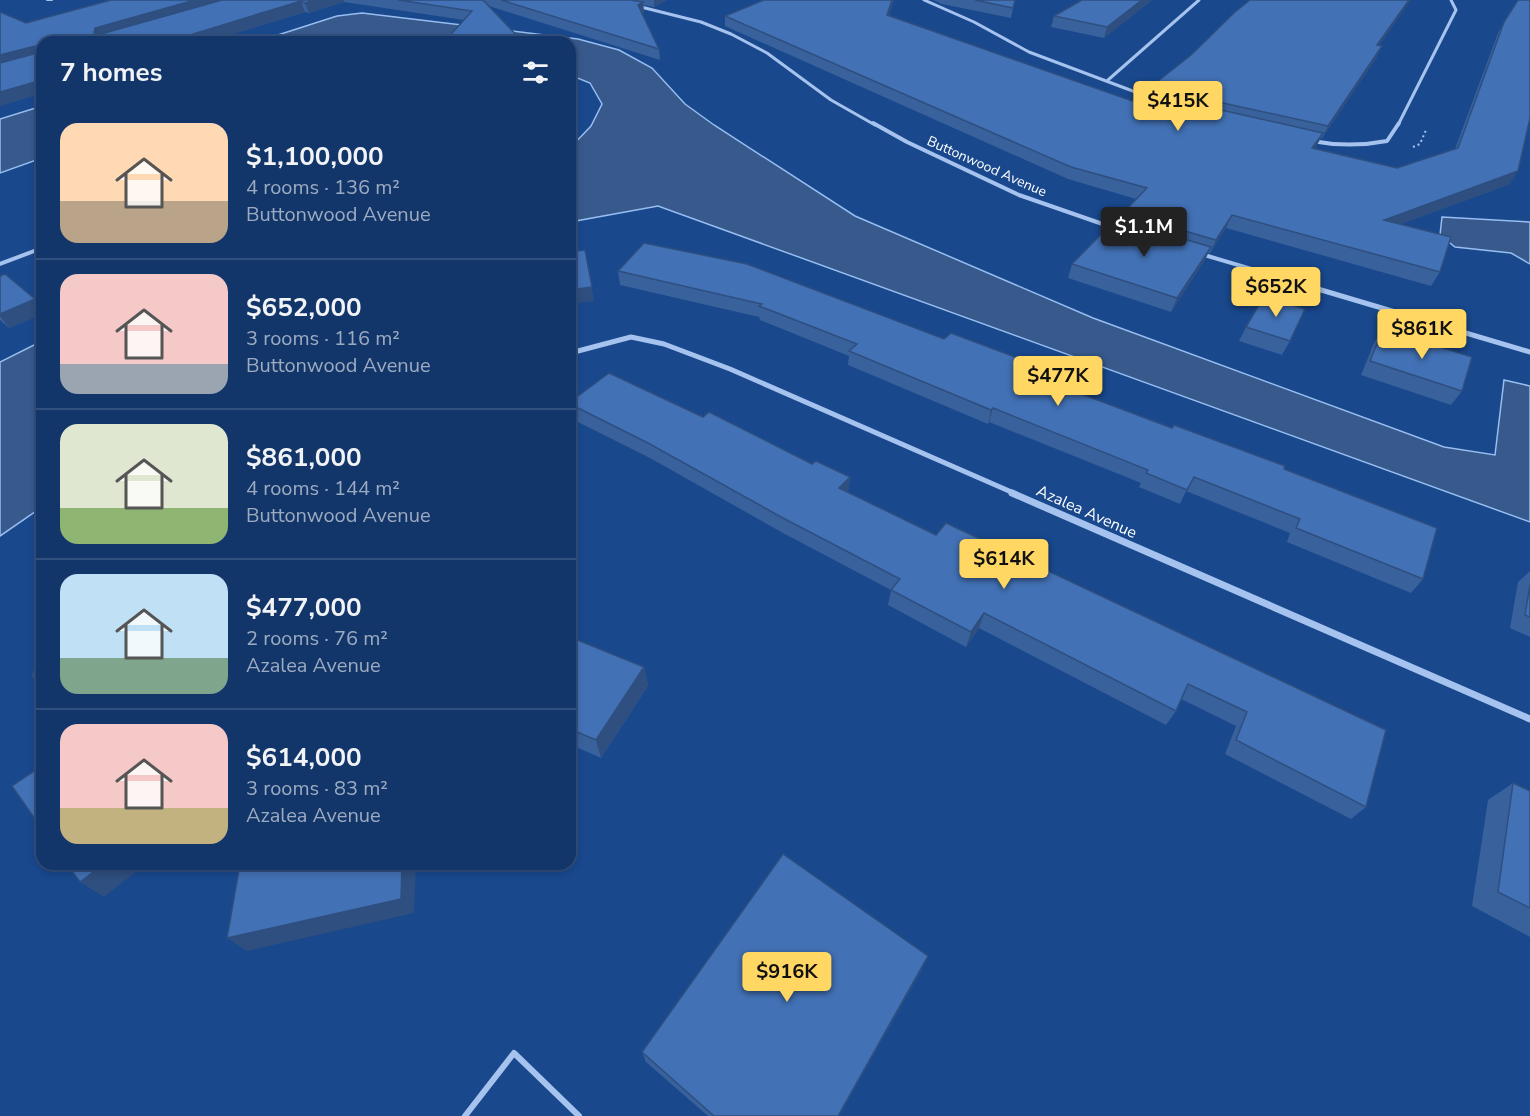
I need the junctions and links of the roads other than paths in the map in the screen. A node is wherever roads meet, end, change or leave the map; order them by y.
1 (46, 0) edge
2 (52, 0) edge
3 (924, 0) edge
4 (1199, 0) edge
5 (1451, 0) edge
6 (630, 5) edge
7 (1108, 80) junction
8 (1152, 99) edge
9 (1305, 139) edge
10 (1123, 231) edge
11 (36, 250) edge
12 (1200, 254) edge
13 (0, 264) edge
14 (576, 352) edge
15 (1530, 352) edge
16 (1530, 719) edge
17 (465, 1116) edge
18 (579, 1116) edge

1 - 2 lane
3 - 7 street
4 - 7 street
5 - 9 street
6 - 10 street, Buttonwood Avenue
7 - 8 street
11 - 13 street
12 - 15 street
14 - 16 street, Azalea Avenue
17 - 18 lane

